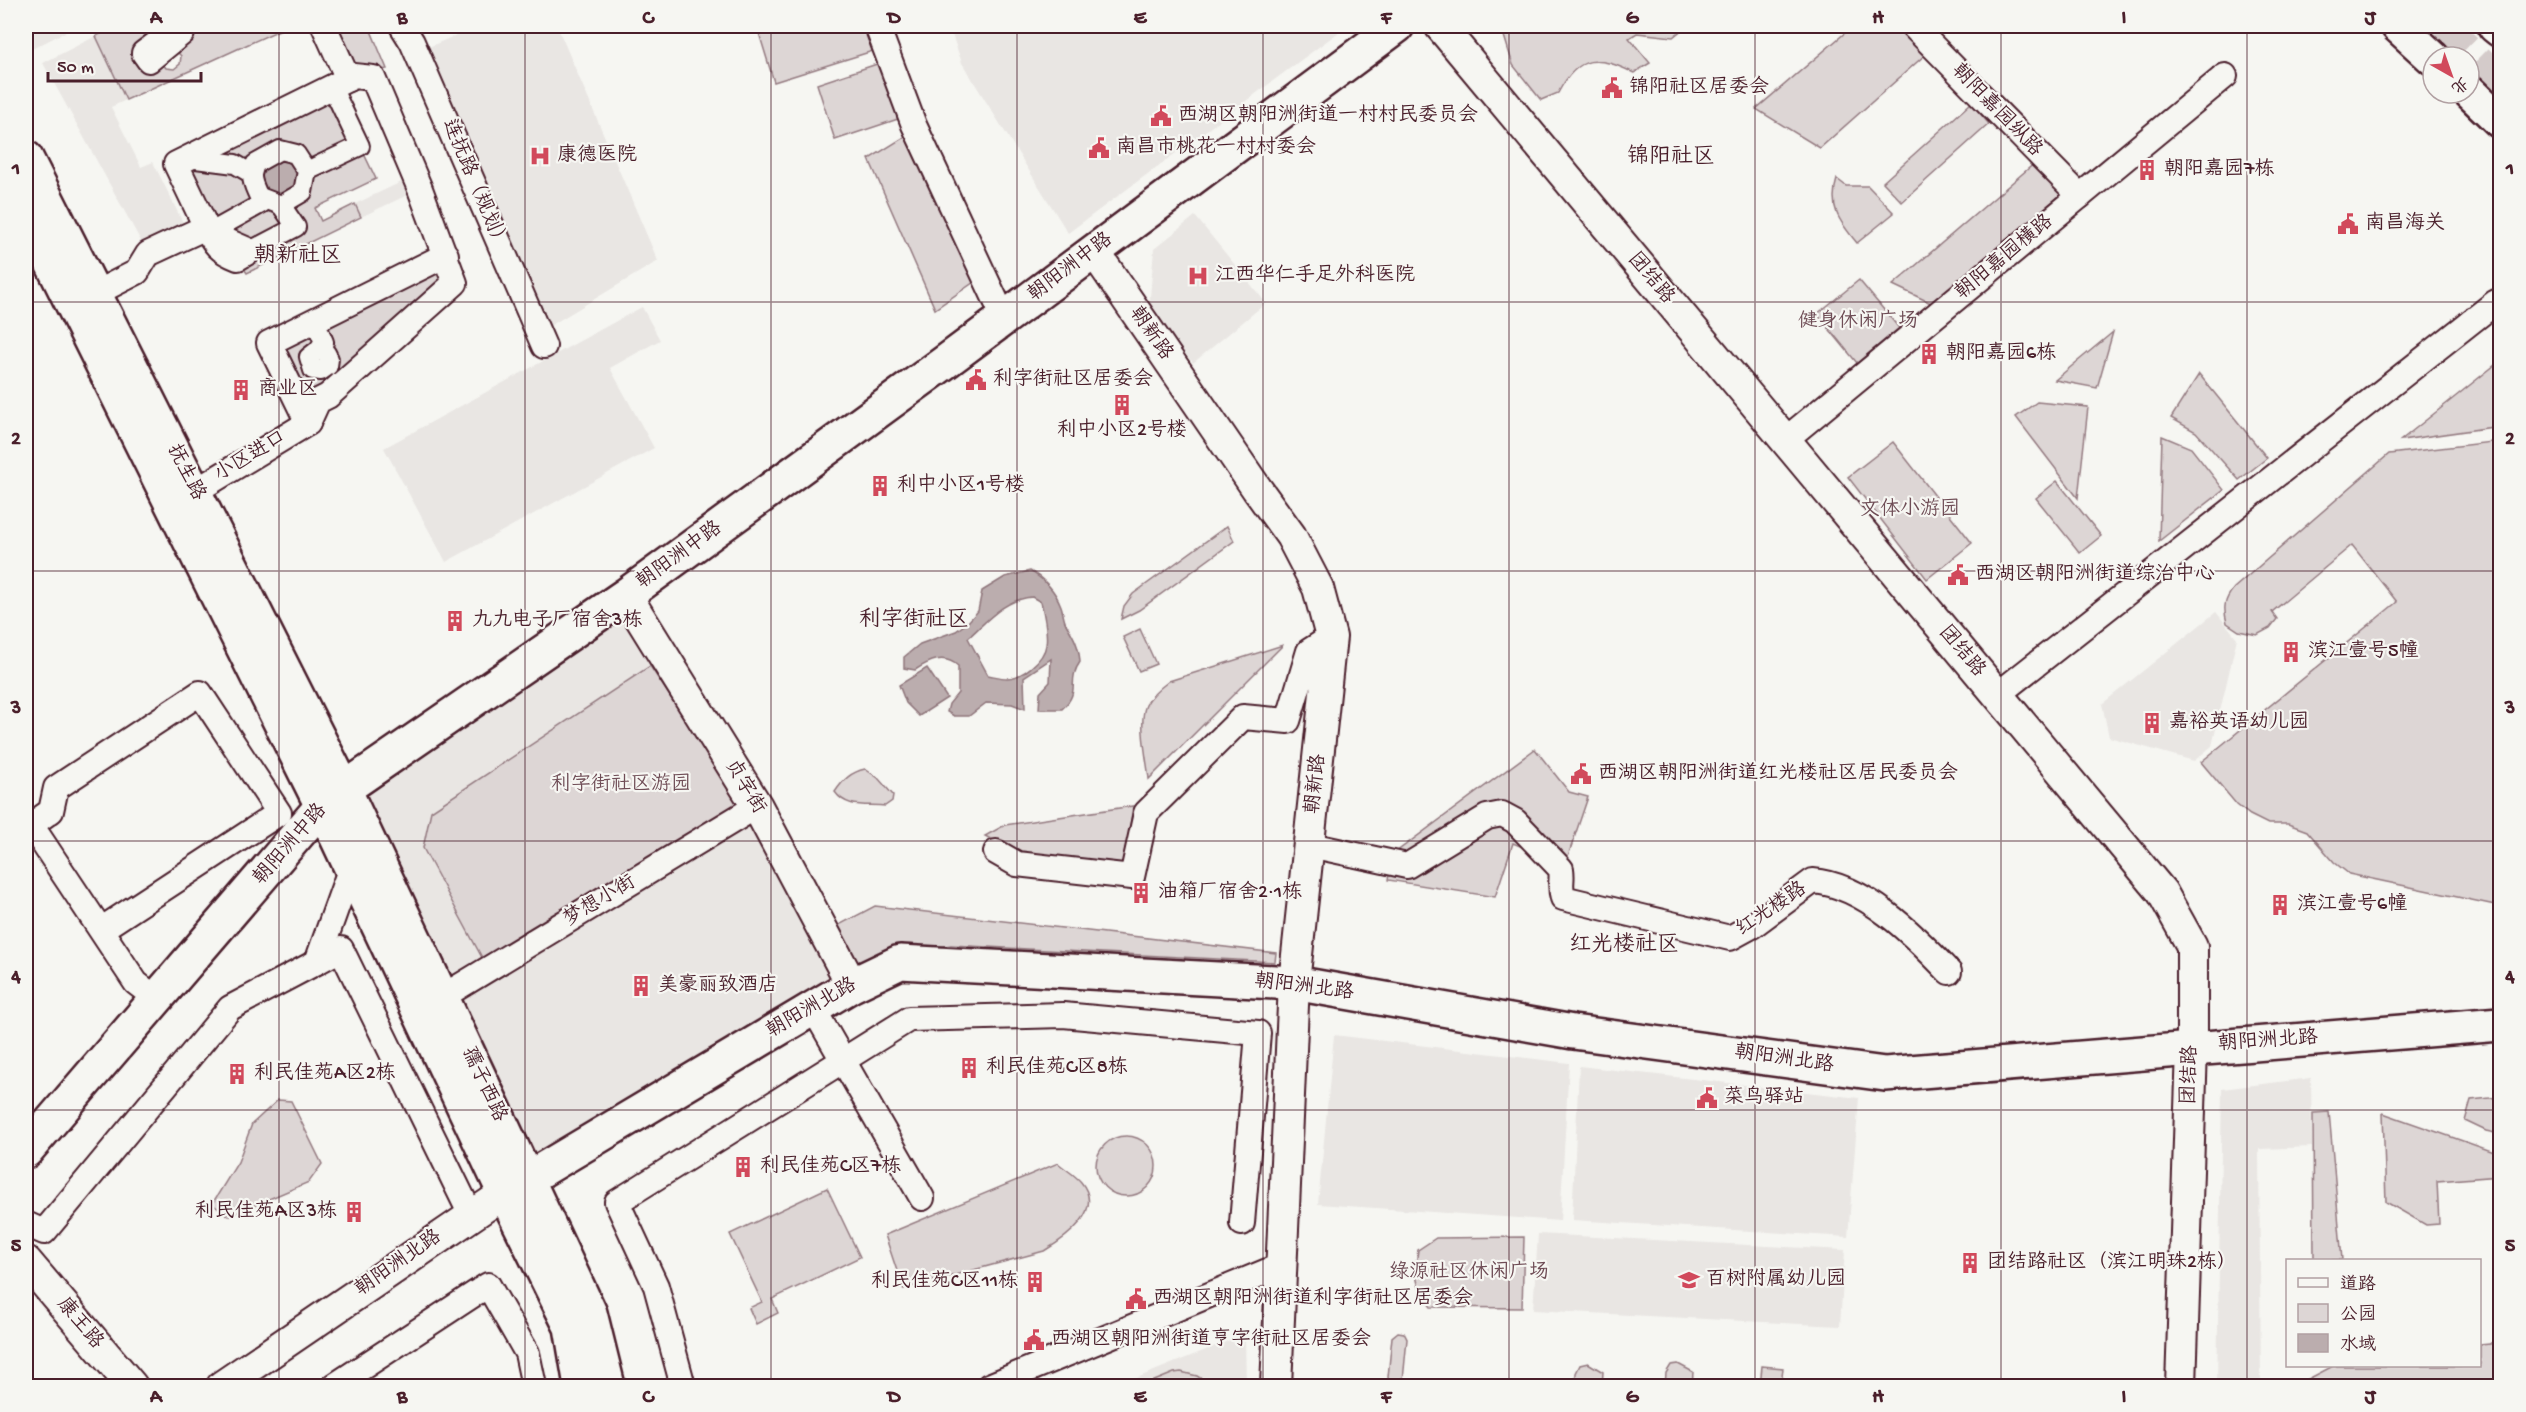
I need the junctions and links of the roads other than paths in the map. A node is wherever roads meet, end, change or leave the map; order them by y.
1 (324, 26) edge
2 (402, 26) edge
3 (877, 26) edge
4 (888, 26) edge
5 (1397, 26) edge
6 (1440, 26) edge
7 (1913, 26) edge
8 (2398, 26) edge
9 (2495, 26) edge
10 (2500, 30) edge
11 (2421, 47) edge
12 (885, 51) junction
13 (2225, 76) dead end
14 (340, 83) junction
15 (26, 158) edge
16 (182, 161) junction
17 (307, 171) junction
18 (252, 174) junction
19 (2080, 196) junction
20 (260, 197) junction
21 (281, 205) junction
22 (26, 211) edge
23 (207, 230) junction
24 (250, 251) joint
25 (1094, 252) junction
26 (446, 255) junction
27 (94, 294) junction
28 (2500, 308) edge
29 (2500, 316) edge
30 (1004, 318) junction
31 (318, 328) dead end
32 (544, 346) dead end
33 (312, 412) junction
34 (1785, 440) junction
35 (194, 492) junction
36 (626, 595) junction
37 (1331, 638) junction
38 (2001, 701) junction
39 (333, 797) junction
40 (757, 806) junction
41 (1310, 845) junction
42 (996, 852) dead end
43 (351, 867) junction
44 (102, 929) junction
45 (317, 962) junction
46 (1949, 972) dead end
47 (1294, 983) junction
48 (852, 985) junction
49 (442, 997) junction
50 (158, 1000) junction
51 (813, 1008) junction
52 (2500, 1024) edge
53 (2192, 1048) junction
54 (843, 1061) junction
55 (26, 1151) edge
56 (516, 1185) junction
57 (922, 1198) dead end
58 (471, 1215) junction
59 (1242, 1223) dead end
60 (26, 1224) edge
61 (26, 1261) edge
62 (1282, 1265) junction
63 (132, 1386) edge
64 (222, 1386) edge
65 (334, 1386) edge
66 (534, 1386) edge
67 (581, 1386) edge
68 (608, 1386) edge
69 (683, 1386) edge
70 (989, 1386) edge
71 (1276, 1386) edge
72 (2181, 1386) edge

1 - 14 street
2 - 32 street, 连抚路（规划）
3 - 12 street
4 - 12 street
5 - 25 main road, 朝阳洲中路
6 - 34 street, 团结路
7 - 19 street, 朝阳嘉园纵路
8 - 11 main road
9 - 10 main road
12 - 30 street
13 - 19 street, 朝阳嘉园横路
14 - 16 street
14 - 17 street
14 - 26 street
15 - 27 main road, 抚生路
16 - 18 street
16 - 23 street
17 - 18 street
17 - 21 street
18 - 20 street
19 - 34 street, 朝阳嘉园横路
20 - 21 street
20 - 23 street
21 - 24 street
22 - 39 main road, 抚生路
23 - 24 street
23 - 27 street
25 - 30 main road, 朝阳洲中路
25 - 37 street, 朝新路
26 - 33 street, 小区进口
26 - 33 street
27 - 35 main road, 抚生路
28 - 38 street
29 - 38 street
30 - 36 main road, 朝阳洲中路
31 - 33 street
33 - 35 street, 小区进口
34 - 38 street, 团结路
35 - 39 main road, 抚生路
36 - 39 main road, 朝阳洲中路
36 - 40 street, 贞字街
37 - 41 street, 朝新路
37 - 42 street
38 - 53 street, 团结路
39 - 43 main road, 孺子西路
39 - 49 main road, 孺子西路
39 - 50 main road, 朝阳洲中路
40 - 48 street, 贞字街
40 - 49 street, 梦想小街
41 - 46 street, 红光楼路
41 - 47 street, 朝新路
43 - 45 street
43 - 56 main road, 孺子西路
44 - 44 street
44 - 50 street
45 - 58 street
45 - 60 street
47 - 48 main road, 朝阳洲北路
47 - 53 main road, 朝阳洲北路
47 - 62 street, 朝新路
48 - 51 main road, 朝阳洲北路
49 - 56 main road, 孺子西路
50 - 55 main road, 朝阳洲中路
51 - 54 street
51 - 56 main road, 朝阳洲北路
52 - 53 main road, 朝阳洲北路
53 - 72 street, 团结路
54 - 57 street
54 - 59 street
54 - 69 street
56 - 58 street, 朝阳洲北路
56 - 67 main road, 孺子西路
56 - 68 main road, 孺子西路
58 - 64 street, 朝阳洲北路
61 - 63 street, 康王路
62 - 70 street
62 - 71 street, 朝新路
65 - 66 street

